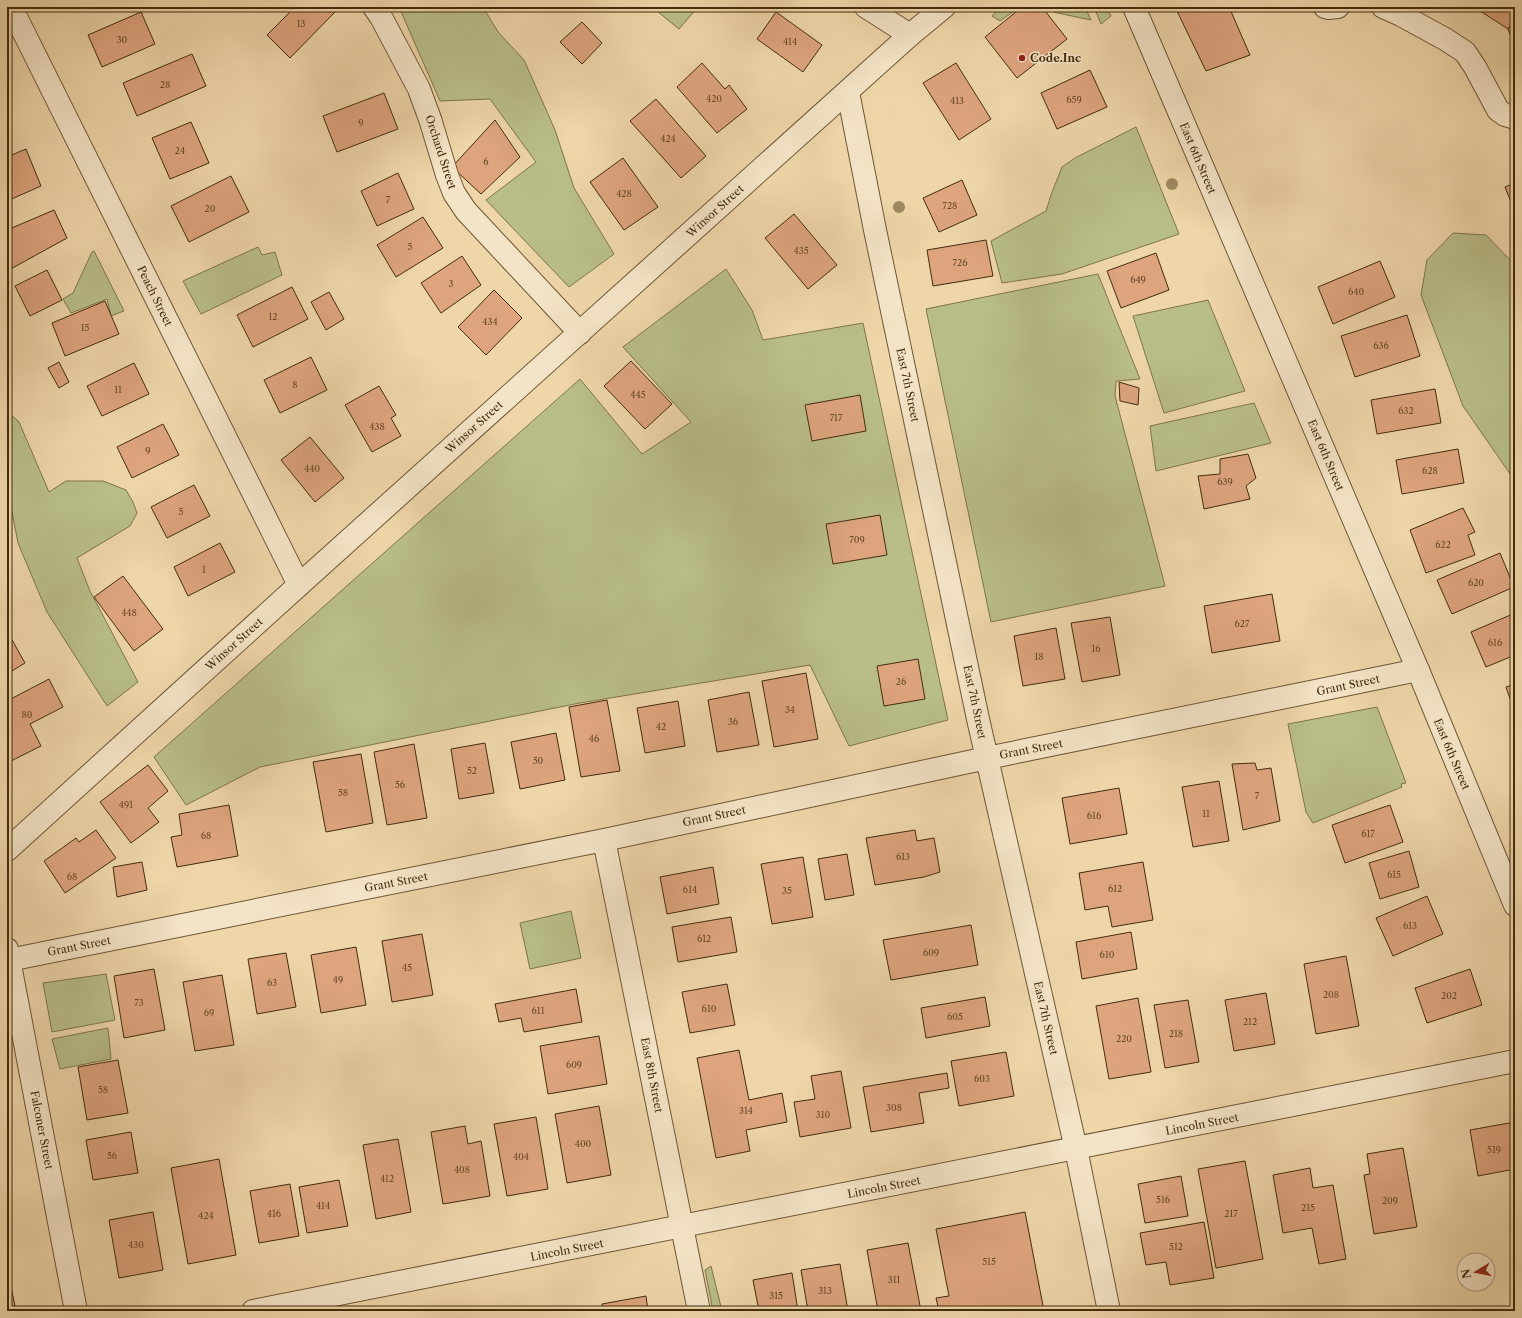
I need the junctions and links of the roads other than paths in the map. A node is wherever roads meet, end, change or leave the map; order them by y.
1 (11, 7) edge
2 (374, 7) edge
3 (866, 7) edge
4 (944, 7) edge
5 (1134, 7) edge
6 (1325, 7) edge
7 (1338, 7) edge
8 (1383, 7) edge
9 (910, 35) junction
10 (848, 92) junction
11 (1515, 118) edge
12 (580, 333) junction
13 (299, 585) junction
14 (1418, 670) junction
15 (987, 758) junction
16 (604, 840) junction
17 (7, 850) edge
18 (1515, 905) edge
19 (8, 954) edge
20 (1515, 1061) edge
21 (1076, 1149) junction
22 (682, 1227) junction
23 (76, 1311) edge
24 (253, 1311) edge
25 (698, 1311) edge
26 (1109, 1311) edge

1 - 13 street, Peach Street
2 - 12 street, Orchard Street
3 - 9 street
4 - 9 street, Winsor Street
5 - 14 street, East 6th Street
6 - 7 street
8 - 11 street
9 - 10 street, Winsor Street
10 - 12 street, Winsor Street
10 - 15 street, East 7th Street
12 - 13 street, Winsor Street
13 - 17 street, Winsor Street
14 - 15 street, Grant Street
14 - 18 street, East 6th Street
15 - 16 street, Grant Street
15 - 21 street, East 7th Street
16 - 19 street, Grant Street
16 - 22 street, East 8th Street
19 - 23 street, Falconer Street
20 - 21 street, Lincoln Street
21 - 22 street, Lincoln Street
21 - 26 street, East 7th Street
22 - 24 street, Lincoln Street
22 - 25 street, East 8th Street

